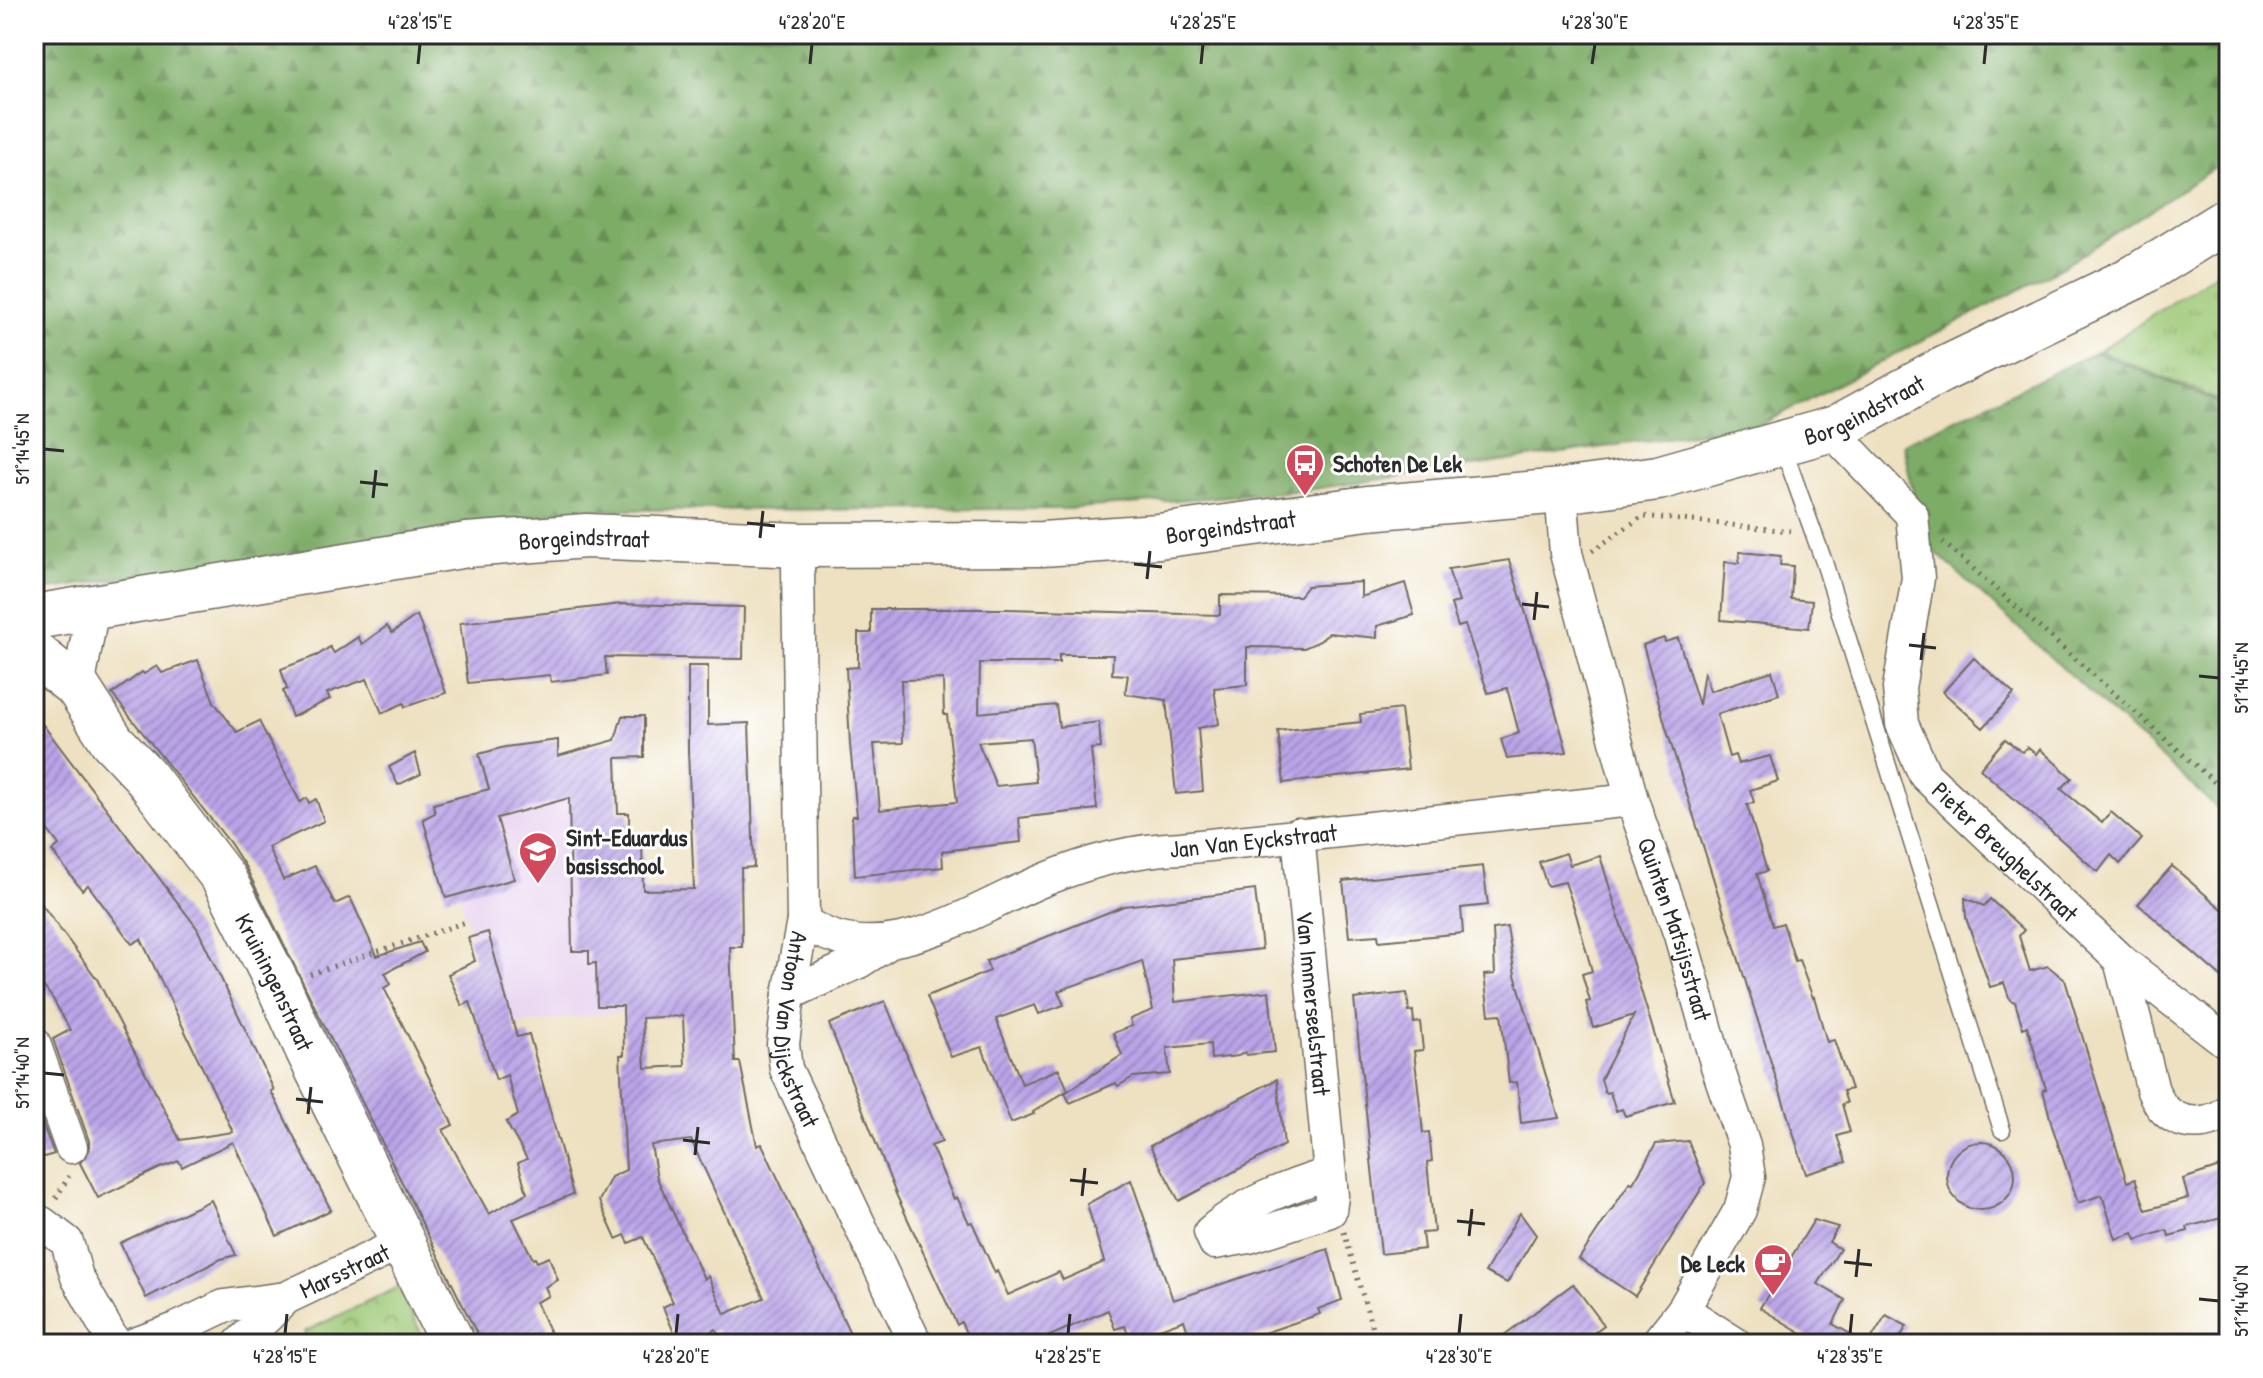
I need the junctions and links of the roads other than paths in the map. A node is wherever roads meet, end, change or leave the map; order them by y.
1 (2229, 219) edge
2 (1836, 428) junction
3 (1781, 443) junction
4 (1561, 491) junction
5 (800, 545) junction
6 (93, 607) junction
7 (34, 617) edge
8 (34, 653) edge
9 (78, 688) junction
10 (1632, 800) junction
11 (1298, 834) junction
12 (803, 921) junction
13 (893, 941) junction
14 (2120, 960) junction
15 (789, 994) junction
16 (34, 1043) edge
17 (2229, 1044) edge
18 (2229, 1110) edge
19 (2002, 1130) dead end
20 (71, 1147) road end
21 (1329, 1174) junction
22 (38, 1222) edge
23 (402, 1243) junction
24 (286, 1298) junction
25 (1683, 1310) junction
26 (115, 1344) edge
27 (135, 1344) edge
28 (239, 1344) edge
29 (453, 1344) edge
30 (916, 1344) edge
31 (1656, 1344) edge
32 (1736, 1344) edge

1 - 2 street, Borgeindstraat
2 - 3 street, Borgeindstraat
2 - 14 street, Pieter Breughelstraat
3 - 4 street, Borgeindstraat
3 - 19 lane
4 - 5 street, Borgeindstraat
4 - 10 street, Quinten Matsijsstraat
5 - 6 street, Borgeindstraat
5 - 12 street, Antoon Van Dijckstraat
6 - 7 street, Borgeindstraat
6 - 9 street
8 - 9 street, Kruiningenstraat
9 - 23 street, Kruiningenstraat
10 - 11 street, Jan Van Eyckstraat
10 - 25 street, Quinten Matsijsstraat
11 - 13 street, Jan Van Eyckstraat
11 - 21 street, Van Immerseelstraat
12 - 13 street, Jan Van Eyckstraat
12 - 15 street, Antoon Van Dijckstraat
13 - 15 street, Jan Van Eyckstraat
14 - 17 street, Pieter Breughelstraat
14 - 18 street
15 - 30 street, Antoon Van Dijckstraat
16 - 20 street
21 - 21 street, Van Immerseelstraat
22 - 26 street
23 - 24 street, Marsstraat
23 - 29 street, Kruiningenstraat
24 - 27 street, Marsstraat
24 - 28 street, Marsstraat
25 - 31 street, Quinten Matsijsstraat
25 - 32 street

